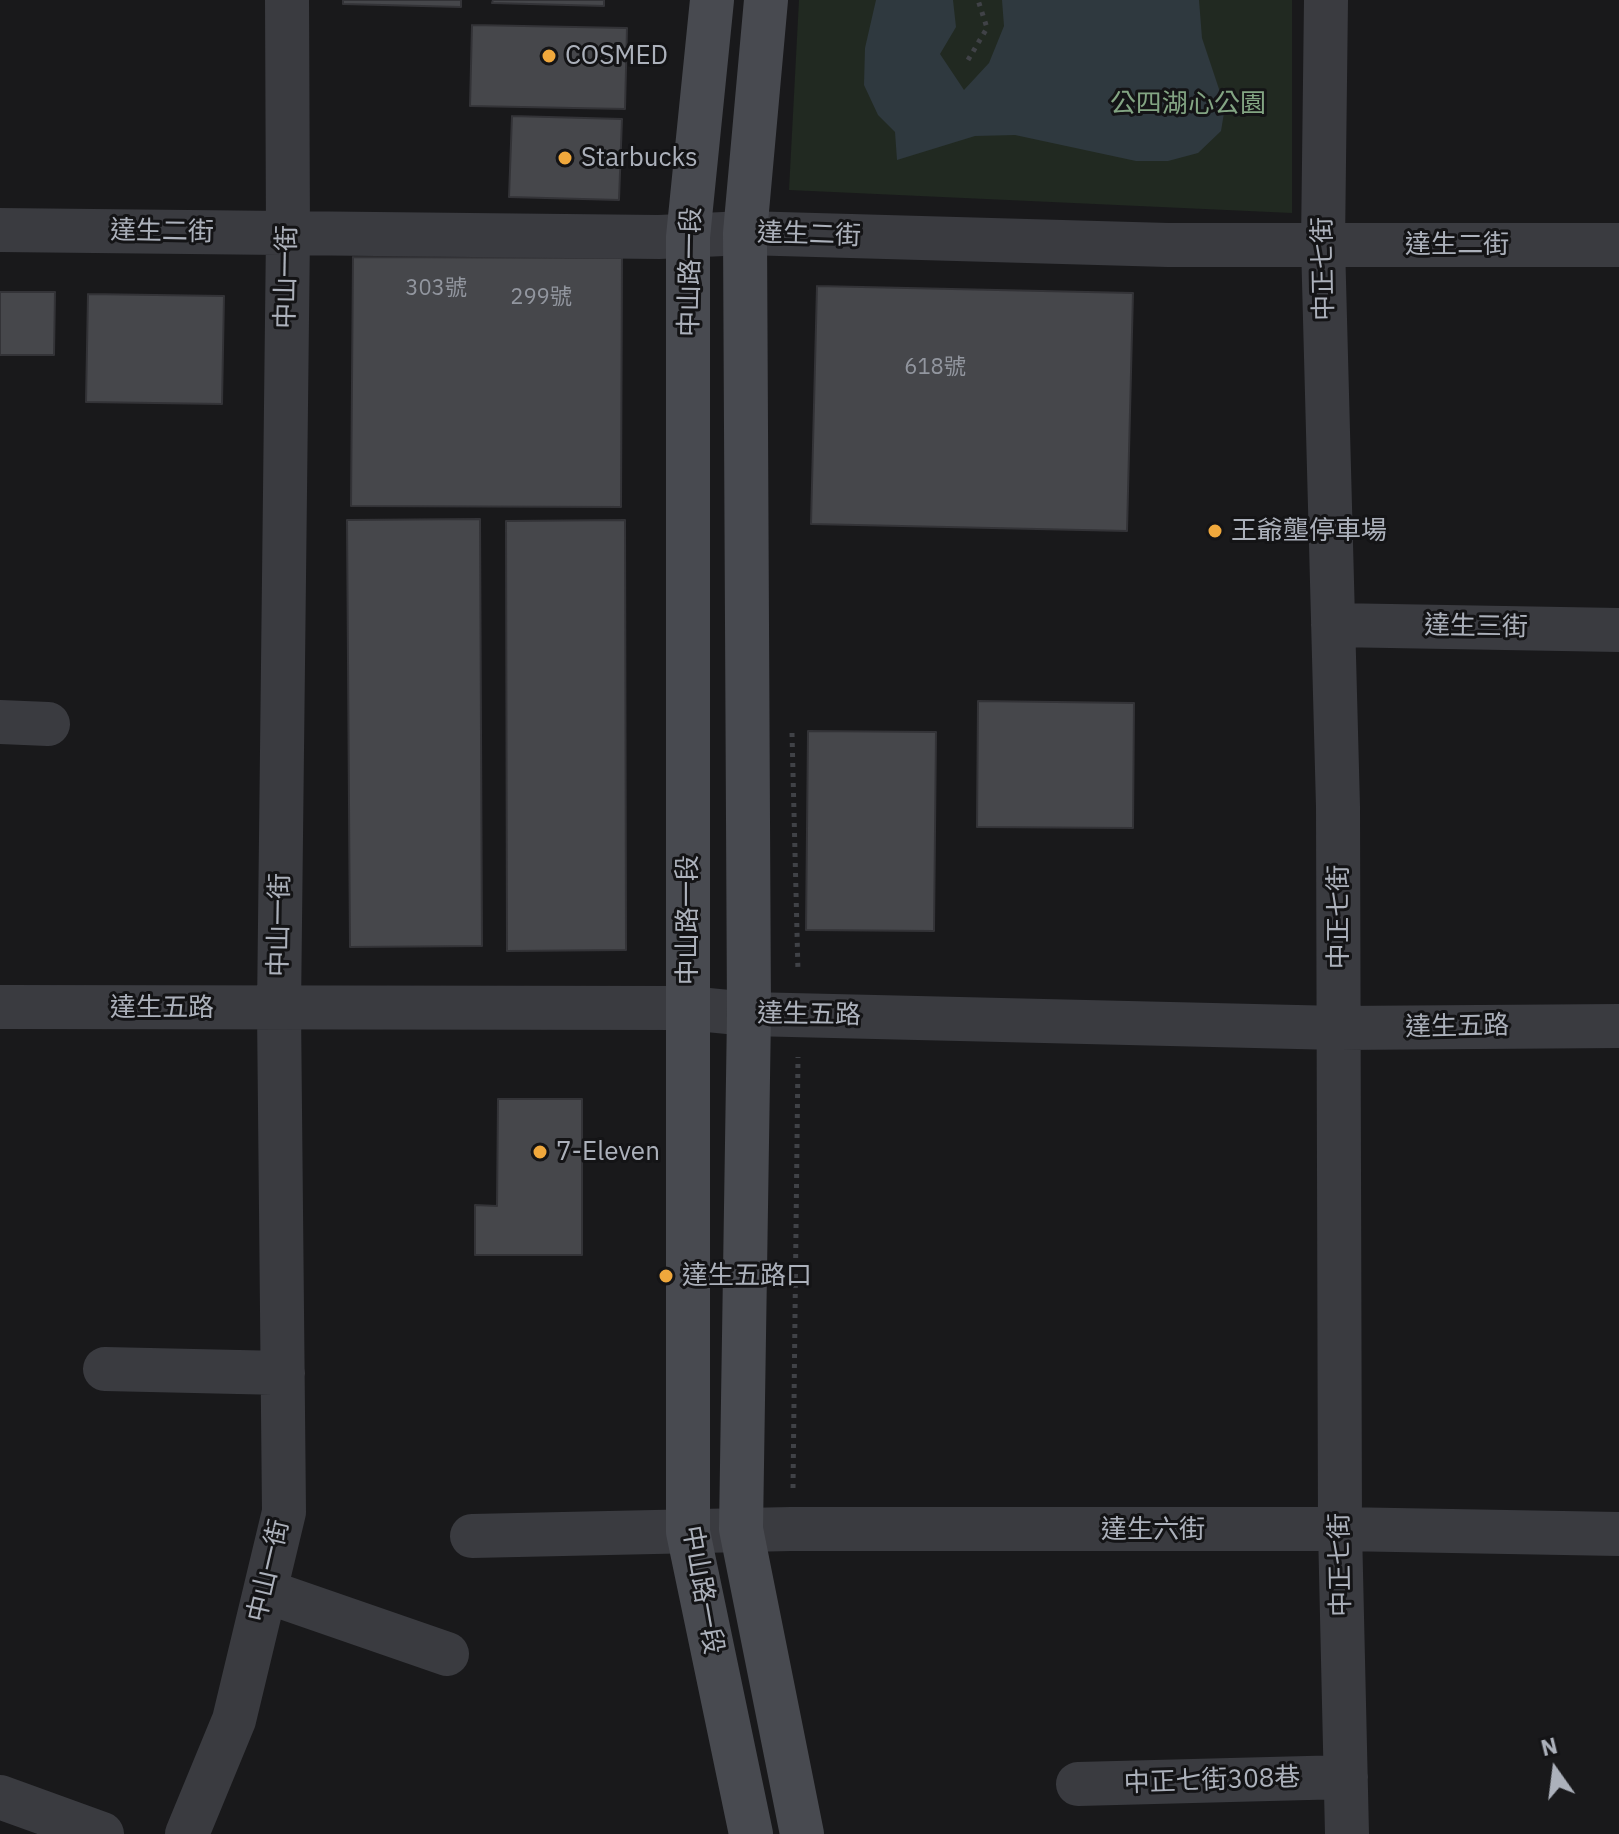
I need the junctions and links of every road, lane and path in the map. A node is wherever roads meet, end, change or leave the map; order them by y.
1 (287, 0) edge
2 (712, 0) edge
3 (766, 0) edge
4 (978, 0) edge
5 (1326, 0) edge
6 (968, 60) dead end
7 (0, 230) edge
8 (288, 233) junction
9 (745, 233) junction
10 (688, 237) junction
11 (1323, 244) junction
12 (1619, 245) edge
13 (1333, 625) junction
14 (1619, 630) edge
15 (0, 722) edge
16 (48, 724) dead end
17 (0, 1007) edge
18 (687, 1008) junction
19 (279, 1009) junction
20 (749, 1014) junction
21 (1619, 1026) edge
22 (1339, 1028) junction
23 (798, 1057) dead end
24 (105, 1369) dead end
25 (283, 1373) junction
26 (793, 1496) dead end
27 (741, 1529) junction
28 (1340, 1529) junction
29 (688, 1532) junction
30 (1619, 1534) edge
31 (472, 1536) dead end
32 (265, 1591) junction
33 (447, 1654) dead end
34 (1346, 1777) junction
35 (1078, 1784) dead end
36 (0, 1797) edge
37 (102, 1834) edge
38 (187, 1834) edge
39 (751, 1834) edge
40 (802, 1834) edge
41 (1347, 1834) edge

1 - 8 street, 中山一街
2 - 10 street, 中山路一段
3 - 9 street, 中山路一段
4 - 6 path
5 - 11 street, 中正七街
7 - 8 street, 達生二街
8 - 10 street, 達生二街
8 - 19 street, 中山一街
9 - 10 street, 達生二街
9 - 11 street, 達生二街
9 - 20 street, 中山路一段
10 - 18 street, 中山路一段
11 - 12 street, 達生二街
11 - 13 street, 中正七街
13 - 14 street, 達生三街
13 - 22 street, 中正七街
15 - 16 street
17 - 19 street, 達生五路
18 - 19 street, 達生五路
18 - 20 street, 達生五路
18 - 29 street, 中山路一段
19 - 25 street, 中山一街
20 - 22 street, 達生五路
20 - 27 street, 中山路一段
21 - 22 street, 達生五路
22 - 28 street, 中正七街
23 - 26 path
24 - 25 street
25 - 32 street, 中山一街
27 - 28 street, 達生六街
27 - 29 street, 達生六街
27 - 40 street, 中山路一段
28 - 30 street, 達生六街
28 - 34 street, 中正七街
29 - 31 street, 達生六街
29 - 39 street, 中山路一段
32 - 33 street
32 - 38 street, 中山一街
34 - 35 street, 中正七街308巷
34 - 41 street, 中正七街
36 - 37 street

